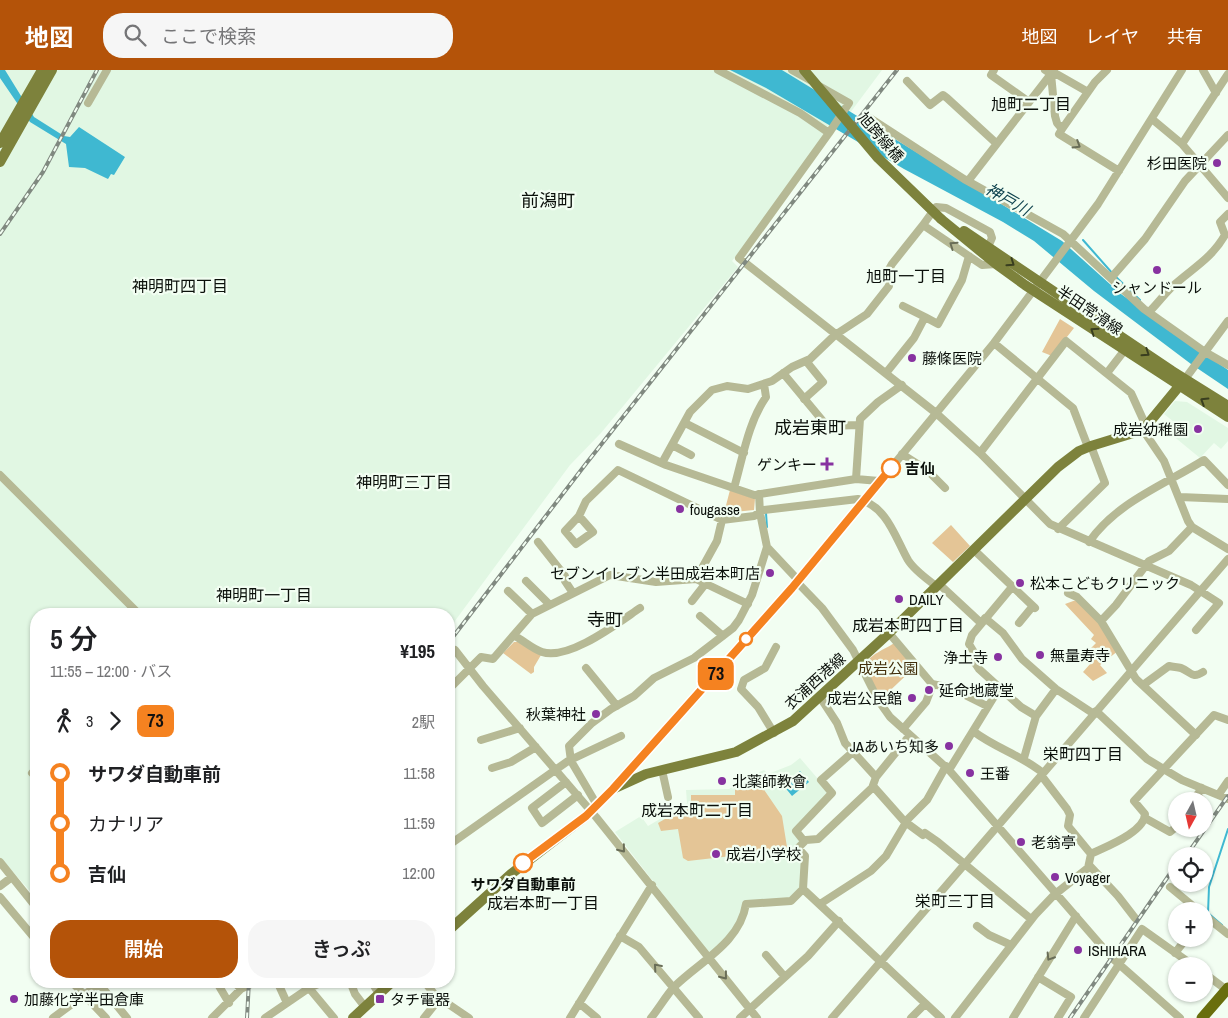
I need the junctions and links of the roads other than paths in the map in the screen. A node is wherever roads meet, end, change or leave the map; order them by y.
1 (42, 70) edge
2 (52, 70) edge
3 (107, 70) edge
4 (718, 70) edge
5 (792, 70) edge
6 (806, 70) edge
7 (994, 70) edge
8 (1107, 70) edge
9 (1182, 70) edge
10 (1203, 70) edge
11 (1051, 72) edge
12 (1228, 74) edge
13 (907, 81) dead end
14 (1088, 92) junction
15 (1216, 93) junction
16 (32, 96) junction
17 (1028, 102) junction
18 (88, 103) dead end
19 (870, 118) dead end
20 (1152, 119) junction
21 (13, 125) edge
22 (1062, 128) junction
23 (829, 132) junction
24 (1228, 135) edge
25 (0, 143) edge
26 (996, 144) junction
27 (1182, 144) junction
28 (0, 162) edge
29 (1200, 165) junction
30 (1119, 171) junction
31 (968, 181) junction
32 (1228, 198) edge
33 (1228, 214) edge
34 (941, 217) junction
35 (923, 225) junction
36 (1071, 241) junction
37 (988, 247) junction
38 (969, 256) junction
39 (996, 264) junction
40 (1113, 276) junction
41 (1037, 287) junction
42 (903, 306) dead end
43 (1150, 312) junction
44 (925, 317) junction
45 (1228, 321) edge
46 (835, 335) junction
47 (994, 343) junction
48 (1124, 351) junction
49 (1205, 352) junction
50 (806, 361) junction
51 (1228, 365) edge
52 (783, 373) junction
53 (886, 373) junction
54 (1106, 373) junction
55 (1038, 378) junction
56 (1185, 379) junction
57 (764, 384) junction
58 (902, 385) junction
59 (804, 399) junction
60 (1228, 406) edge
61 (936, 413) junction
62 (1228, 417) edge
63 (685, 423) junction
64 (859, 425) junction
65 (1145, 428) junction
66 (619, 444) dead end
67 (672, 445) junction
68 (1090, 446) junction
69 (744, 453) junction
70 (980, 453) junction
71 (902, 454) junction
72 (691, 455) dead end
73 (662, 463) junction
74 (0, 475) edge
75 (856, 479) junction
76 (1173, 479) junction
77 (879, 481) junction
78 (1228, 485) edge
79 (734, 488) junction
80 (945, 488) dead end
81 (759, 494) junction
82 (1180, 497) junction
83 (1025, 498) junction
84 (1228, 498) edge
85 (863, 500) junction
86 (760, 512) junction
87 (579, 516) dead end
88 (722, 520) junction
89 (1192, 527) junction
90 (1058, 529) junction
91 (538, 542) dead end
92 (1089, 542) junction
93 (767, 547) junction
94 (1228, 549) edge
95 (974, 550) junction
96 (1228, 559) edge
97 (1145, 566) junction
98 (696, 579) junction
99 (526, 581) dead end
100 (797, 581) junction
101 (706, 583) junction
102 (938, 585) junction
103 (1012, 587) junction
104 (1201, 590) junction
105 (508, 591) dead end
106 (572, 593) junction
107 (1068, 593) dead end
108 (692, 602) dead end
109 (549, 604) junction
110 (748, 604) junction
111 (133, 608) edge
112 (640, 608) dead end
113 (532, 614) junction
114 (700, 616) dead end
115 (740, 620) junction
116 (983, 620) junction
117 (1101, 621) junction
118 (1019, 623) dead end
119 (1196, 630) dead end
120 (753, 632) junction
121 (889, 633) junction
122 (515, 636) junction
123 (723, 636) junction
124 (776, 647) dead end
125 (456, 650) dead end
126 (858, 662) junction
127 (468, 668) junction
128 (586, 668) dead end
129 (1130, 671) junction
130 (1203, 672) dead end
131 (455, 682) edge
132 (933, 684) junction
133 (1143, 685) junction
134 (1000, 687) junction
135 (1056, 690) junction
136 (820, 697) junction
137 (617, 706) junction
138 (987, 706) junction
139 (1095, 713) junction
140 (1036, 716) junction
141 (1228, 720) edge
142 (520, 728) junction
143 (973, 731) junction
144 (906, 732) junction
145 (774, 733) junction
146 (1196, 734) junction
147 (621, 736) dead end
148 (481, 740) dead end
149 (536, 747) junction
150 (854, 752) junction
151 (1024, 758) junction
152 (571, 759) junction
153 (633, 767) junction
154 (492, 768) dead end
155 (948, 768) junction
156 (555, 769) junction
157 (1164, 769) junction
158 (662, 770) junction
159 (1042, 774) junction
160 (639, 776) junction
161 (876, 777) junction
162 (1228, 781) edge
163 (566, 782) junction
164 (873, 786) junction
165 (1202, 788) junction
166 (613, 789) junction
167 (1199, 792) edge
168 (1219, 794) junction
169 (578, 796) junction
170 (668, 797) dead end
171 (1228, 799) edge
172 (594, 808) junction
173 (1145, 818) junction
174 (907, 822) junction
175 (998, 825) junction
176 (1168, 831) edge
177 (455, 841) edge
178 (804, 841) junction
179 (1091, 854) junction
180 (0, 862) edge
181 (964, 864) junction
182 (1089, 865) junction
183 (12, 877) junction
184 (652, 885) junction
185 (0, 886) edge
186 (803, 889) junction
187 (1176, 892) edge
188 (1057, 893) junction
189 (0, 897) edge
190 (30, 900) edge
191 (1188, 902) edge
192 (820, 904) junction
193 (1076, 916) junction
194 (1135, 918) dead end
195 (1031, 919) junction
196 (839, 921) junction
197 (1213, 921) edge
198 (455, 925) edge
199 (977, 926) dead end
200 (1226, 929) edge
201 (30, 933) edge
202 (620, 936) junction
203 (1011, 946) junction
204 (1180, 947) edge
205 (1175, 953) junction
206 (766, 955) dead end
207 (1181, 957) edge
208 (710, 958) junction
209 (880, 961) junction
210 (1120, 965) junction
211 (1038, 976) junction
212 (785, 977) junction
213 (1213, 979) edge
214 (77, 988) edge
215 (92, 988) edge
216 (103, 988) edge
217 (220, 988) edge
218 (280, 988) edge
219 (310, 988) joint
220 (353, 988) edge
221 (375, 988) edge
222 (385, 988) edge
223 (431, 988) edge
224 (674, 988) junction
225 (241, 989) edge
226 (1228, 990) edge
227 (379, 994) junction
228 (84, 997) junction
229 (440, 998) junction
230 (229, 1003) junction
231 (287, 1003) junction
232 (579, 1003) junction
233 (926, 1004) junction
234 (749, 1008) junction
235 (361, 1013) edge
236 (223, 1014) edge
237 (58, 1017) edge
238 (106, 1018) edge
239 (127, 1018) edge
240 (212, 1018) edge
241 (264, 1018) edge
242 (334, 1018) edge
243 (424, 1018) edge
244 (468, 1018) edge
245 (570, 1018) edge
246 (597, 1018) edge
247 (651, 1018) edge
248 (699, 1018) edge
249 (740, 1018) edge
250 (757, 1018) edge
251 (832, 1018) edge
252 (912, 1018) edge
253 (941, 1018) edge
254 (955, 1018) edge
255 (1013, 1018) edge
256 (1058, 1018) edge
257 (1084, 1018) edge
258 (1180, 1018) edge
259 (1202, 1018) edge

1 - 16 main road
2 - 16 main road
3 - 18 street
4 - 23 street
5 - 23 street
6 - 34 main road, 旭跨線橋, bridge
7 - 17 street
8 - 14 street
9 - 20 street
10 - 15 street
11 - 14 street
11 - 17 street
11 - 22 street
12 - 15 street
13 - 26 street
14 - 22 street
15 - 27 street
16 - 21 main road
17 - 26 street
19 - 31 street
20 - 27 street
20 - 30 street
21 - 25 main road
21 - 28 main road
22 -> 30 street
23 - 46 street
24 - 29 street
26 - 31 street
27 - 29 street
29 - 32 street
29 - 40 street
30 - 36 street
31 - 36 street
33 - 43 street
34 - 37 main road, 半田常滑線
34 - 39 main road, 半田常滑線
35 - 37 street
38 -> 35 street
35 - 46 street
36 - 40 street
36 - 41 street
37 -> 41 main road, 半田常滑線
38 - 39 street
38 - 44 street
39 - 41 main road, 半田常滑線
40 - 43 street
41 - 47 street
48 -> 41 main road, 半田常滑線
41 -> 56 main road, 半田常滑線
42 - 44 street
43 - 49 street
44 - 53 street
45 - 49 street
46 - 50 street
46 - 53 street
47 - 55 street
47 - 61 street
48 - 54 street
48 - 56 main road, 半田常滑線
49 - 51 street
49 - 56 street
50 - 52 street
50 - 59 street
52 - 57 street
52 - 59 street
53 - 58 street
54 - 55 street
54 - 65 street
55 - 68 street
55 - 70 street
56 - 60 main road, 半田常滑線
62 -> 56 main road, 半田常滑線
56 - 65 main road
57 - 63 street
57 - 69 street
58 - 61 street
58 - 64 street
59 - 64 street
61 - 70 street
61 - 71 street
63 - 67 street
63 - 69 street
64 - 75 street
65 - 68 main road, 衣浦西港線
65 - 76 street
66 - 73 street
67 - 72 street
67 - 73 street
68 - 83 main road, 衣浦西港線
68 - 90 street
69 - 79 street
70 - 83 street
71 - 77 street
71 - 80 street
73 - 79 street
74 - 111 street
75 - 77 street
75 - 81 street
76 - 78 street
76 - 82 street
76 - 92 street
77 - 85 street
79 - 81 street
81 - 86 street
82 - 84 street
82 - 89 street
83 - 90 street
83 - 95 main road, 衣浦西港線
85 - 86 street
85 - 100 street
85 - 102 street
86 - 88 street
86 - 93 street
87 - 88 street
88 - 98 street
89 - 94 street
89 - 97 street
90 - 92 street
91 - 106 street
92 - 97 street
93 - 100 street
93 - 110 street
95 - 102 main road, 衣浦西港線
95 - 103 street
96 - 104 street
97 - 104 street
97 - 117 street
98 - 101 street
98 - 106 street
99 - 109 street
100 - 120 street
100 - 126 street
101 - 108 street
101 - 110 street
102 - 116 street
102 - 121 main road, 衣浦西港線
103 - 116 street
103 - 118 street
104 - 119 street
104 - 129 street
105 - 113 street
106 - 109 street
107 - 117 street
109 - 113 street
110 - 115 street
112 - 122 street
113 - 122 street
114 - 123 street
115 - 120 street
115 - 123 street
116 - 134 street
116 - 135 street
117 - 129 street
120 - 153 street
121 - 126 main road, 衣浦西港線
121 - 132 street
122 - 127 street
123 - 137 street
124 - 145 street
125 - 127 street
126 - 136 main road, 衣浦西港線
126 - 144 street
127 - 131 street
127 - 142 street
128 - 137 street
129 - 133 street
129 - 139 street
130 - 133 street
132 - 138 street
132 - 144 street
133 - 146 street
134 - 138 street
134 - 140 street
135 - 139 street
135 - 140 street
136 - 145 main road, 衣浦西港線
136 - 150 street
137 - 152 street
138 - 143 street
139 - 157 street
139 - 159 street
140 - 151 street
141 - 146 street
142 - 148 street
142 - 149 street
143 - 151 street
143 - 155 street
144 - 155 street
144 - 161 street
145 - 158 main road, 衣浦西港線
146 - 157 street
147 - 152 street
149 - 154 street
149 - 156 street
150 - 161 street
150 - 178 street
151 - 159 street
152 - 156 street
152 - 172 street
153 - 160 street
153 - 166 street
155 - 174 street
155 - 175 street
156 - 163 street
156 - 177 street
157 - 165 street
157 - 173 street
158 - 160 main road, 衣浦西港線
158 - 170 street
159 - 175 street
159 - 179 street
160 - 166 main road, 衣浦西港線
161 - 164 street
162 - 168 street
163 - 169 street
163 - 169 street
164 - 174 street
164 - 178 street
165 - 167 street
165 - 168 street
166 - 172 main road, 衣浦西港線
168 - 171 street
169 - 172 street
172 -> 184 street
172 - 198 main road, 衣浦西港線
173 - 176 street
173 - 179 street
174 - 181 street
174 - 192 street
175 - 181 street
175 - 188 street
178 - 186 street
179 - 182 street
180 - 183 street
181 - 195 street
181 - 209 street
182 - 188 street
182 - 194 street
183 - 185 street
183 - 190 street
184 - 202 street
184 - 208 street
186 - 192 street
186 - 208 street
187 - 191 street
188 - 193 street
188 - 195 street
189 - 201 street
192 - 196 street
193 - 210 street
193 -> 211 street
195 - 203 street
196 - 209 street
196 - 212 street
197 - 200 street
199 - 203 street
224 -> 202 street
202 - 232 street
203 - 254 street
204 - 205 street
205 - 207 street
205 - 210 street
206 - 212 street
208 - 224 street
208 -> 234 street
209 - 233 street
209 - 251 street
210 - 257 street
210 - 258 street
211 - 255 street
211 - 256 street
212 - 234 street
213 - 226 street
214 - 228 street
215 - 228 street
216 - 239 street
217 - 230 street
218 - 231 street
219 - 231 street
219 - 242 street
220 - 235 street
221 - 227 street
222 - 227 main road
223 - 229 street
224 - 247 street
224 - 248 street
225 - 230 street
226 - 259 highway
227 - 235 main road
228 - 237 street
228 - 238 street
229 - 243 street
229 - 244 street
230 - 236 street
231 - 241 street
232 - 245 street
232 - 246 street
233 - 252 street
233 - 253 street
234 - 249 street
234 - 250 street
236 - 240 street

